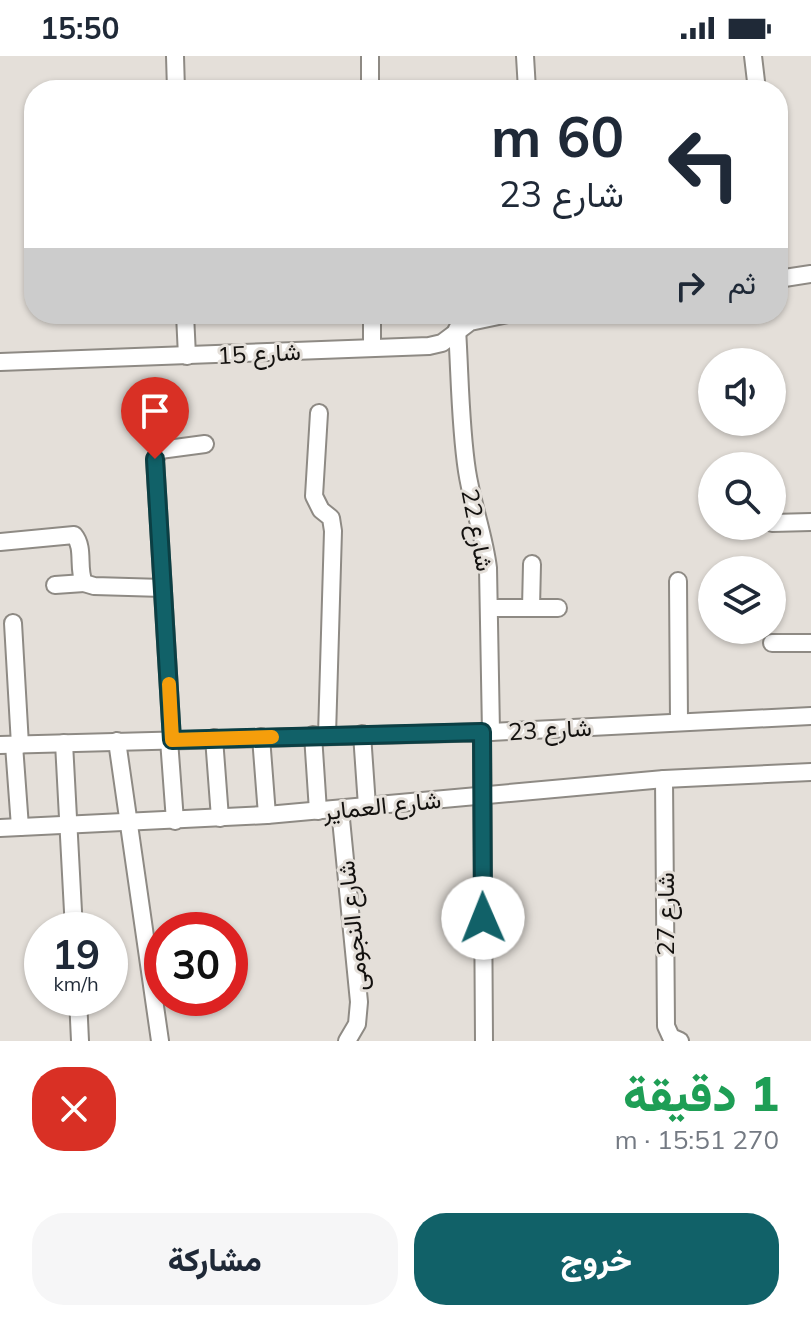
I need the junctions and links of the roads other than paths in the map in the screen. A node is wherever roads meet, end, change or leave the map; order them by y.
1 (175, 56) edge
2 (370, 56) edge
3 (525, 56) edge
4 (753, 56) edge
5 (176, 80) edge
6 (370, 80) edge
7 (526, 80) edge
8 (756, 80) edge
9 (811, 274) edge
10 (788, 277) edge
11 (185, 324) edge
12 (372, 324) edge
13 (467, 324) edge
14 (457, 329) junction
15 (372, 348) junction
16 (187, 356) junction
17 (0, 362) edge
18 (319, 413) dead end
19 (205, 444) dead end
20 (811, 522) edge
21 (786, 523) edge
22 (0, 542) edge
23 (532, 564) dead end
24 (678, 581) dead end
25 (84, 583) junction
26 (55, 585) dead end
27 (163, 588) junction
28 (489, 608) junction
29 (531, 608) junction
30 (558, 608) dead end
31 (13, 623) dead end
32 (786, 643) edge
33 (811, 643) edge
34 (811, 716) edge
35 (679, 722) junction
36 (486, 732) junction
37 (362, 734) junction
38 (320, 735) junction
39 (261, 737) junction
40 (214, 738) junction
41 (170, 740) junction
42 (117, 741) junction
43 (64, 743) junction
44 (11, 745) edge
45 (811, 772) edge
46 (664, 779) junction
47 (482, 794) junction
48 (367, 806) junction
49 (340, 809) junction
50 (318, 811) junction
51 (267, 815) junction
52 (220, 818) junction
53 (175, 821) junction
54 (127, 823) junction
55 (20, 827) junction
56 (69, 827) junction
57 (0, 828) edge
58 (73, 912) edge
59 (79, 1016) edge
60 (80, 1041) edge
61 (160, 1041) edge
62 (347, 1041) edge
63 (484, 1041) edge
64 (680, 1041) edge

1 - 5 street
2 - 6 street
3 - 7 street
4 - 8 street
9 - 10 street
11 - 16 street
12 - 15 street
13 - 14 street, شارع 15
14 - 15 street, شارع 15
14 - 28 street, شارع 22
15 - 16 street, شارع 15
16 - 17 street, شارع 15
18 - 38 street
19 - 27 street
20 - 21 street
22 - 25 street
23 - 29 street
24 - 35 street
25 - 26 street
25 - 27 street
27 - 41 street
28 - 29 street
28 - 36 street, شارع 22
29 - 30 street
31 - 44 street
32 - 33 street
34 - 35 street, شارع 23
35 - 36 street, شارع 23
36 - 37 street, شارع 23
36 - 47 street, شارع 22
37 - 38 street, شارع 23
37 - 48 street
38 - 39 street, شارع 23
38 - 50 street
39 - 40 street, شارع 23
39 - 51 street
40 - 41 street, شارع 23
40 - 52 street
41 - 42 street, شارع 23
41 - 53 street
42 - 43 street, شارع 23
42 - 54 street
43 - 44 street, شارع 23
43 - 56 street
44 - 55 street
45 - 46 street, شارع العماير
46 - 47 street, شارع العماير
46 - 64 street, شارع 27
47 - 48 street, شارع العماير
47 - 63 street, شارع 22
48 - 49 street, شارع العماير
49 - 50 street, شارع العماير
49 - 62 street, شارع النجومى
50 - 51 street, شارع العماير
51 - 52 street, شارع العماير
52 - 53 street, شارع العماير
53 - 54 street, شارع العماير
54 - 56 street, شارع العماير
54 - 61 street
55 - 56 street, شارع العماير
55 - 57 street, شارع العماير
56 - 58 street
59 - 60 street

